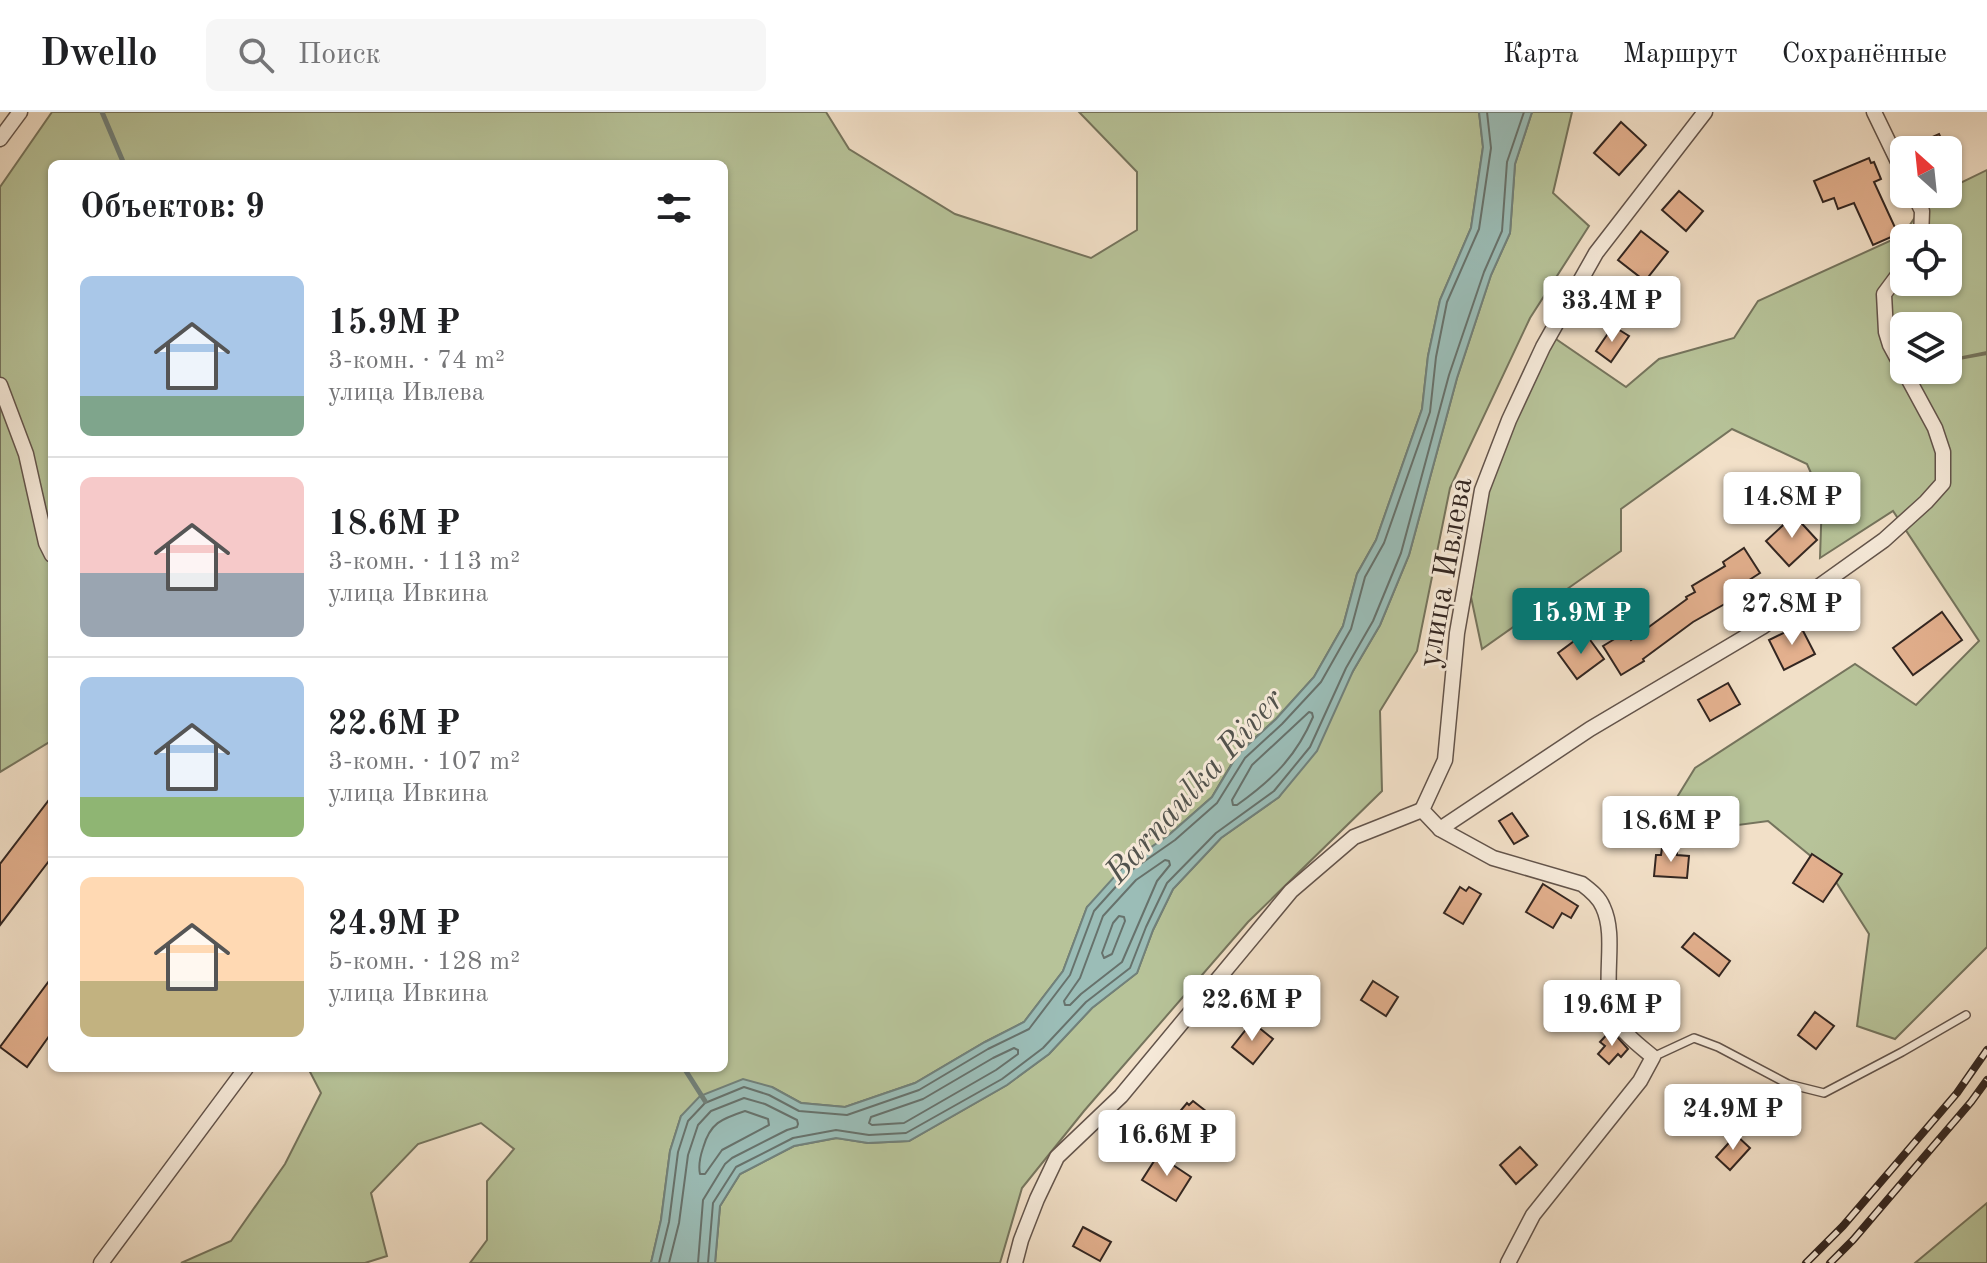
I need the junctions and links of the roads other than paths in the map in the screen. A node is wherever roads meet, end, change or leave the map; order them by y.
1 (20, 112) edge
2 (1705, 112) edge
3 (1874, 112) edge
4 (0, 139) edge
5 (1890, 145) edge
6 (1890, 286) edge
7 (0, 385) edge
8 (48, 547) edge
9 (1422, 810) junction
10 (1440, 829) junction
11 (1966, 1015) dead end
12 (1653, 1057) junction
13 (243, 1072) edge
14 (101, 1263) edge
15 (1015, 1263) edge
16 (1508, 1263) edge

1 - 4 street
2 - 9 street, улица Ивлева
3 - 5 street
6 - 10 street
7 - 8 street
9 - 10 street
9 - 15 street
10 - 12 street
11 - 12 lane
12 - 16 street
13 - 14 street

